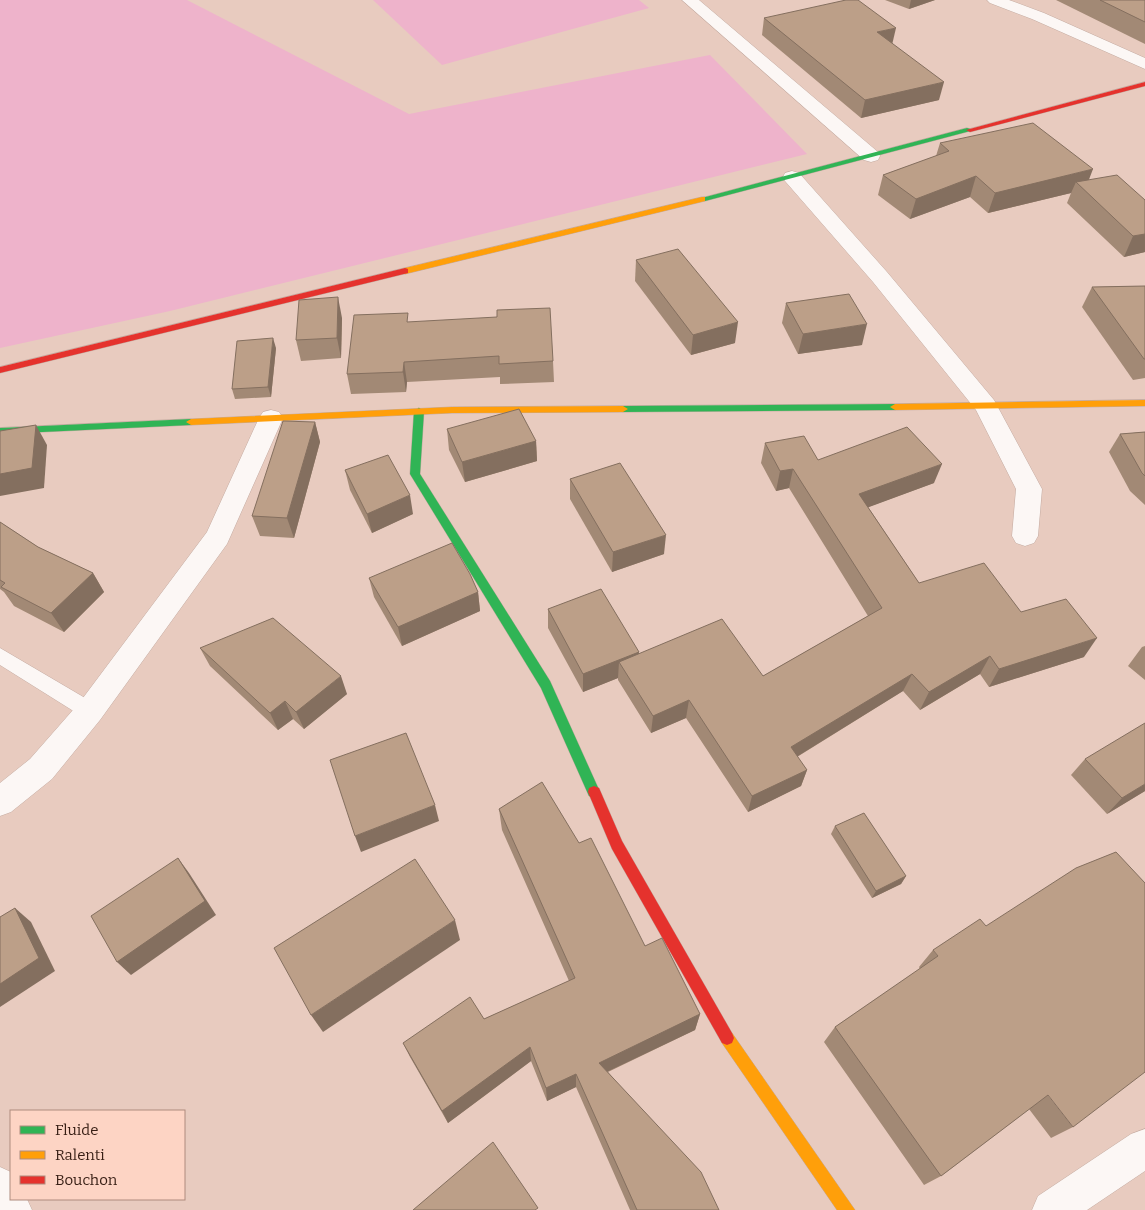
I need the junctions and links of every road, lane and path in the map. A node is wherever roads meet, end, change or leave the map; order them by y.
1 (690, 0) edge
2 (995, 0) edge
3 (1145, 64) edge
4 (1145, 84) edge
5 (871, 156) junction
6 (792, 177) junction
7 (0, 370) edge
8 (1145, 403) edge
9 (986, 406) junction
10 (419, 412) junction
11 (271, 418) junction
12 (0, 431) edge
13 (1025, 536) dead end
14 (0, 656) edge
15 (90, 711) junction
16 (0, 802) edge
17 (1145, 1148) edge
18 (0, 1187) edge
19 (12, 1210) edge
20 (848, 1210) edge
21 (1052, 1210) edge

1 - 5 street
2 - 3 street
4 - 5 street
5 - 6 street
6 - 7 street
6 - 9 street
8 - 9 street
9 - 10 street
9 - 13 street
10 - 11 street
10 - 20 street
11 - 12 street
11 - 15 street
14 - 15 lane
15 - 16 street
17 - 21 street
18 - 19 street

